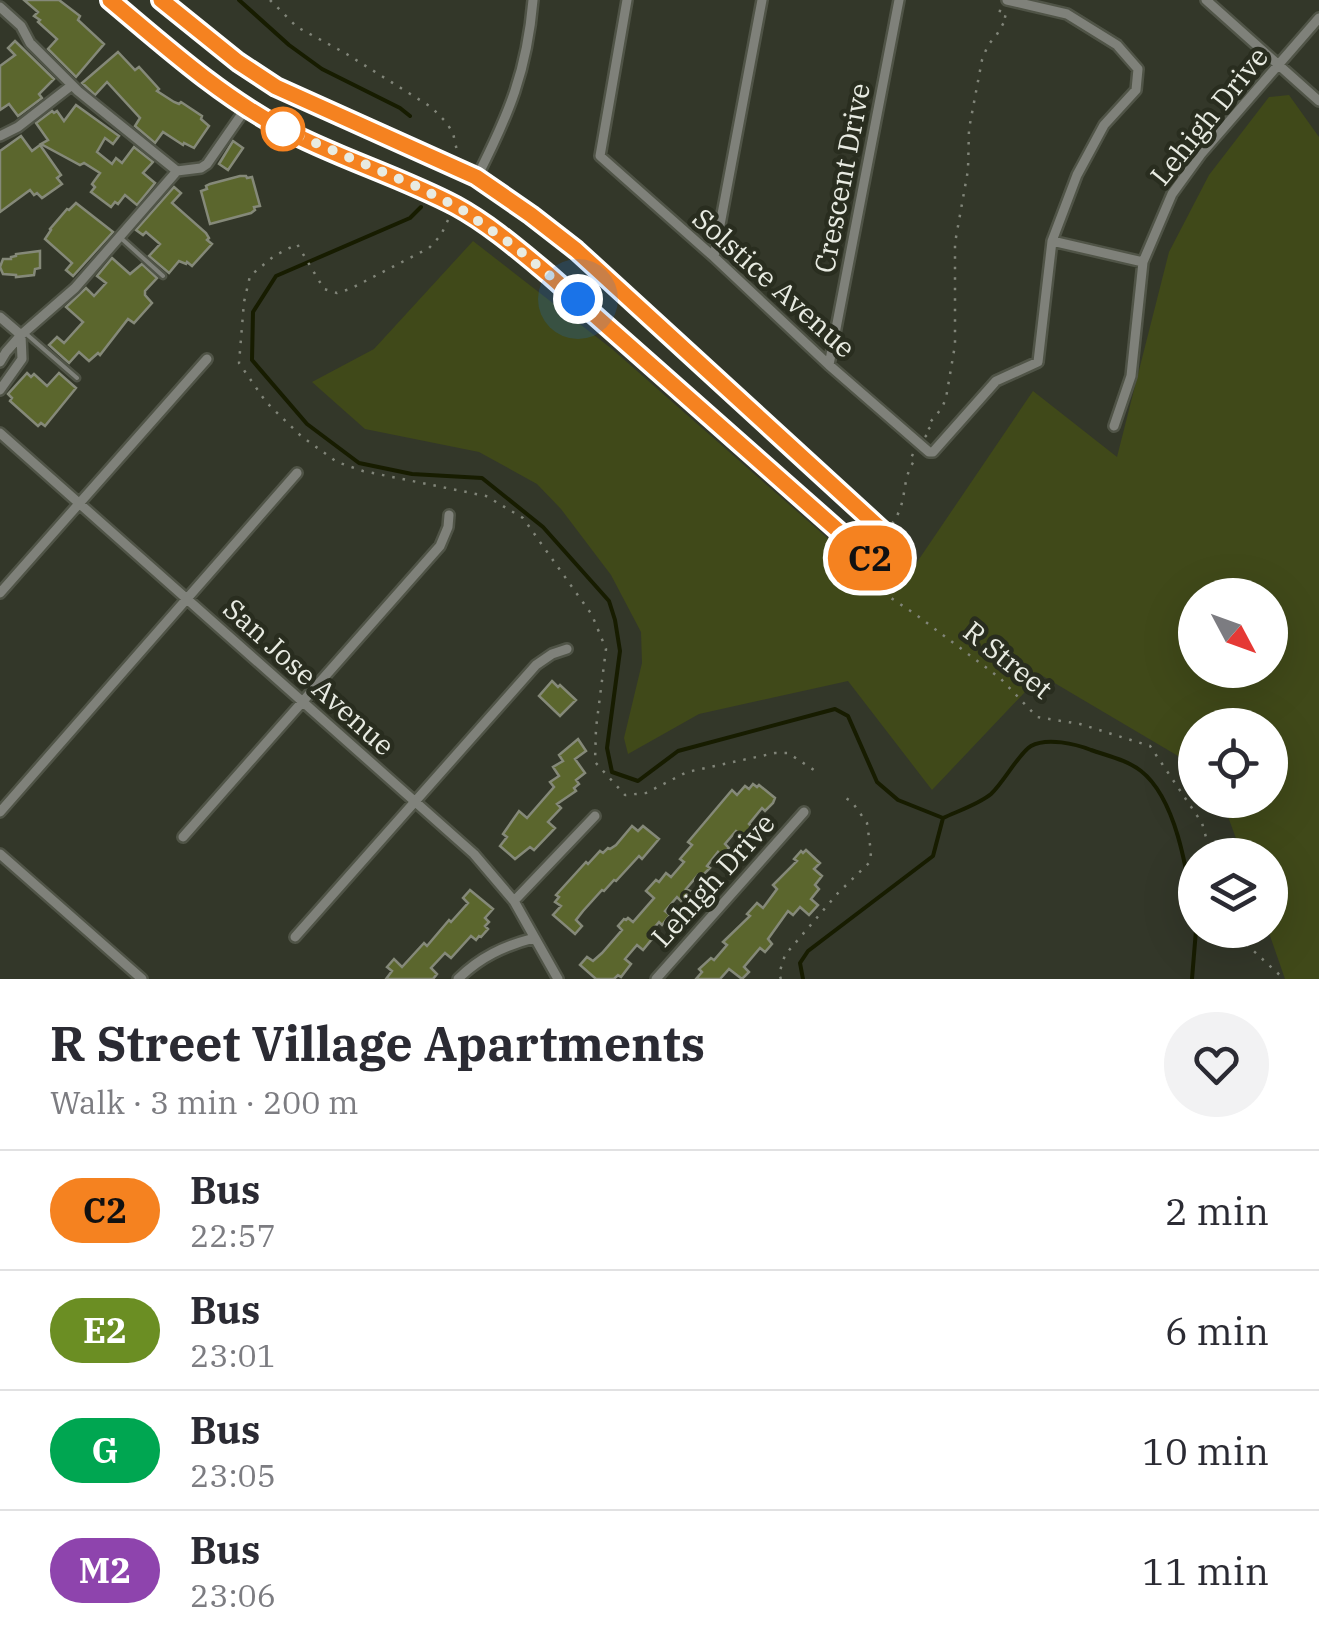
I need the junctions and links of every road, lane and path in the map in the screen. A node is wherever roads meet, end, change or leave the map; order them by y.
1 (110, 0) edge
2 (161, 0) edge
3 (270, 0) edge
4 (533, 0) edge
5 (627, 0) edge
6 (762, 0) edge
7 (899, 0) edge
8 (1009, 0) edge
9 (1206, 0) edge
10 (0, 6) edge
11 (1319, 18) edge
12 (1279, 64) junction
13 (72, 85) junction
14 (1319, 102) edge
15 (246, 108) junction
16 (0, 136) edge
17 (456, 151) dead end
18 (177, 171) junction
19 (476, 177) junction
20 (448, 220) dead end
21 (119, 238) junction
22 (1052, 241) junction
23 (714, 258) junction
24 (1143, 262) junction
25 (162, 276) dead end
26 (0, 317) edge
27 (22, 334) junction
28 (207, 360) dead end
29 (0, 362) edge
30 (828, 365) junction
31 (77, 378) dead end
32 (0, 390) edge
33 (1114, 426) dead end
34 (0, 432) edge
35 (918, 442) junction
36 (297, 473) dead end
37 (79, 502) junction
38 (449, 515) dead end
39 (885, 533) junction
40 (869, 558) junction
41 (0, 593) edge
42 (187, 598) junction
43 (567, 649) dead end
44 (302, 701) junction
45 (814, 770) dead end
46 (841, 795) dead end
47 (414, 801) junction
48 (0, 812) edge
49 (804, 812) dead end
50 (595, 816) dead end
51 (184, 837) dead end
52 (1207, 838) edge
53 (0, 854) edge
54 (514, 901) junction
55 (295, 937) dead end
56 (534, 938) junction
57 (1250, 948) edge
58 (142, 979) edge
59 (458, 979) edge
60 (558, 979) edge
61 (656, 979) edge
62 (781, 979) edge
63 (1284, 979) edge

1 - 15 street
2 - 19 street
3 - 17 path
4 - 19 street
5 - 23 street, Solstice Avenue
6 - 23 street
7 - 30 street, Crescent Drive
8 - 22 street
8 - 35 path
9 - 12 street
10 - 13 street
11 - 12 street, Lehigh Drive
12 - 14 street
12 - 24 street, Lehigh Drive
13 - 16 street
13 - 18 street
15 - 18 street
15 - 40 street
18 - 21 street
19 - 39 street
20 - 45 path
21 - 25 lane
21 - 27 street
22 - 24 street
22 - 35 street
23 - 30 street, Solstice Avenue
24 - 33 street, Lehigh Drive
26 - 27 street
27 - 29 street
27 - 31 lane
27 - 32 street
28 - 37 street
30 - 35 street, Solstice Avenue
34 - 37 street, San Jose Avenue
35 - 39 path
36 - 42 street
37 - 41 street
37 - 42 street, San Jose Avenue
38 - 44 street
39 - 40 street
40 - 52 path, R Street
42 - 44 street, San Jose Avenue
42 - 48 street
43 - 47 street
44 - 47 street, San Jose Avenue
44 - 51 street
46 - 62 path
47 - 54 street, San Jose Avenue
47 - 55 street
49 - 61 street, Lehigh Drive
50 - 54 street
53 - 58 street
54 - 56 street, San Jose Avenue
56 - 59 street
56 - 60 street, San Jose Avenue
57 - 63 path

